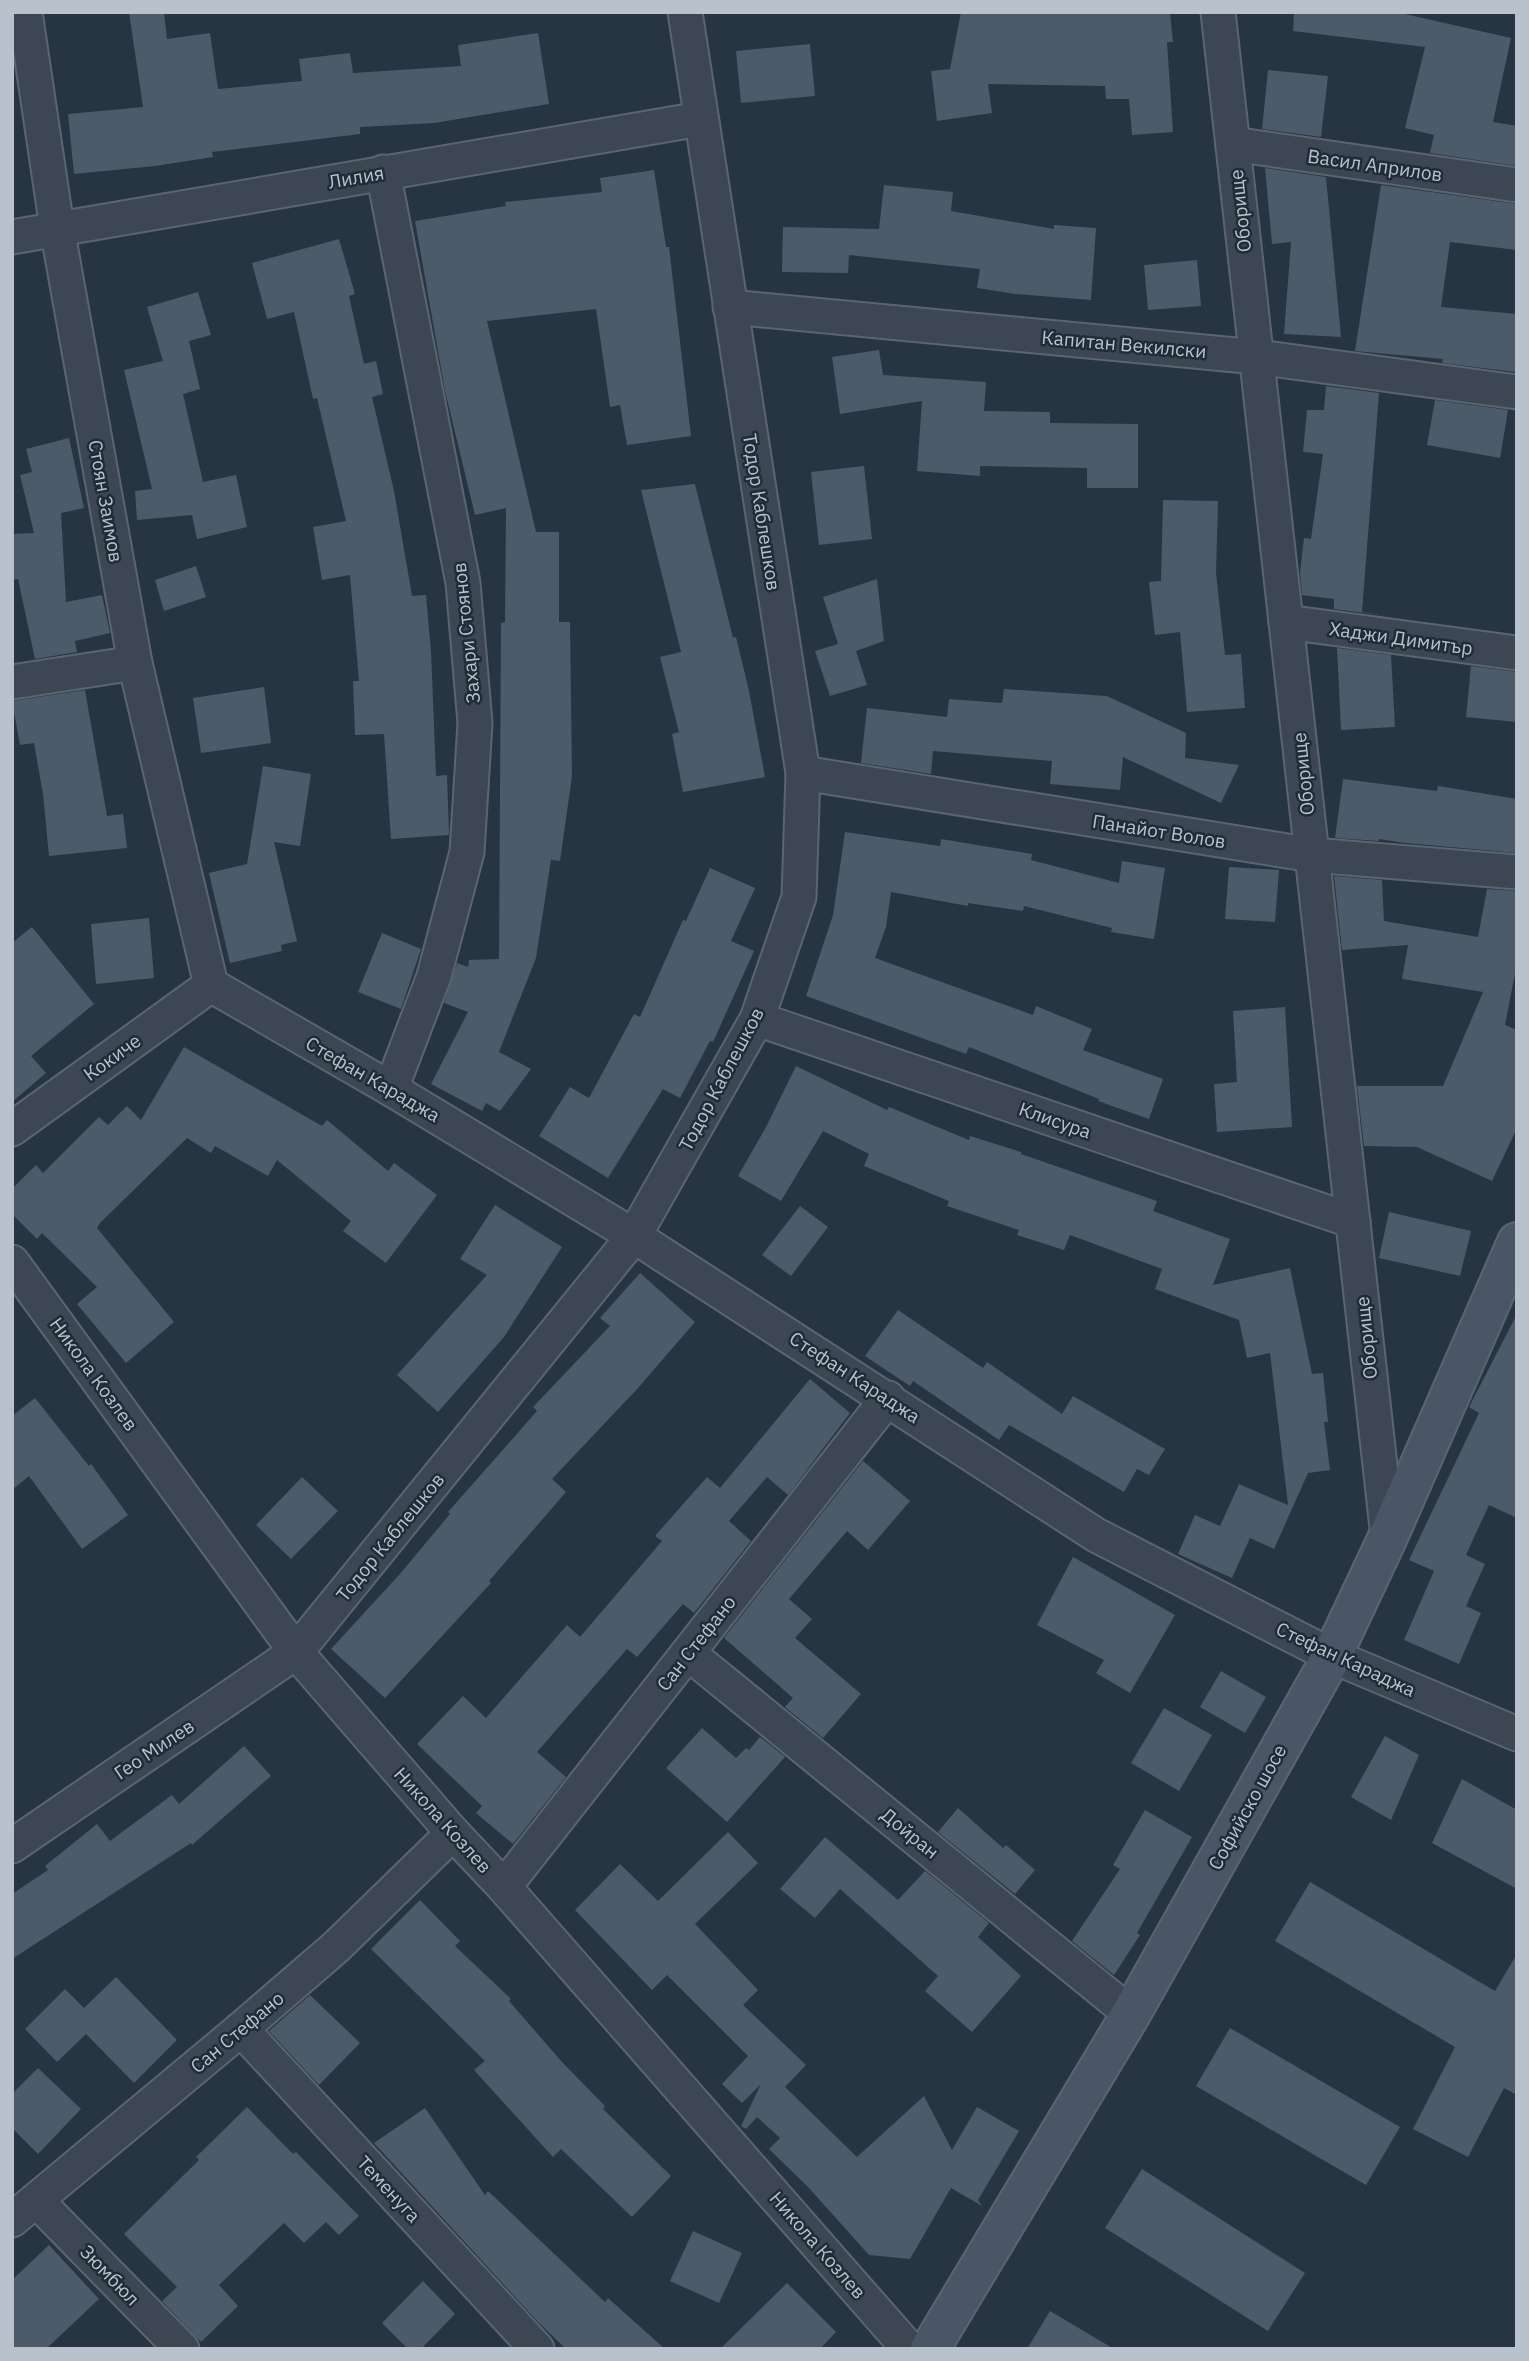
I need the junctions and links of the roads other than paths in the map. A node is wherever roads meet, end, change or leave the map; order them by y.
1 (25, 12) edge
2 (685, 12) edge
3 (1218, 12) edge
4 (700, 119) junction
5 (1233, 145) junction
6 (383, 173) junction
7 (1517, 185) edge
8 (57, 228) junction
9 (12, 237) edge
10 (730, 307) junction
11 (1257, 357) junction
12 (1517, 392) edge
13 (1286, 622) junction
14 (1517, 653) edge
15 (135, 663) junction
16 (12, 682) edge
17 (803, 773) junction
18 (1312, 855) junction
19 (1517, 872) edge
20 (211, 985) junction
21 (757, 1019) junction
22 (391, 1089) junction
23 (12, 1129) edge
24 (1353, 1221) junction
25 (634, 1236) junction
26 (1517, 1242) edge
27 (12, 1262) edge
28 (888, 1398) junction
29 (1388, 1537) junction
30 (296, 1652) junction
31 (688, 1653) junction
32 (1332, 1656) junction
33 (1517, 1734) edge
34 (453, 1833) junction
35 (12, 1846) edge
36 (504, 1887) junction
37 (1131, 2014) junction
38 (241, 2029) junction
39 (25, 2210) edge
40 (183, 2349) edge
41 (537, 2349) edge
42 (909, 2349) edge
43 (930, 2349) edge

1 - 8 street, Стоян Заимов
2 - 4 street, Тодор Каблешков
3 - 5 street, Оборище
4 - 6 street, Лилия
4 - 10 street, Тодор Каблешков
5 - 7 street, Васил Априлов
5 - 11 street, Оборище
6 - 8 street, Лилия
6 - 22 street, Захари Стоянов
8 - 9 street, Лилия
8 - 15 street, Стоян Заимов
10 - 11 street, Капитан Векилски
10 - 17 street, Тодор Каблешков
11 - 12 street, Капитан Векилски
11 - 13 street, Оборище
13 - 14 street, Хаджи Димитър
13 - 18 street, Оборище
15 - 16 street
15 - 20 street, Стоян Заимов
17 - 18 street, Панайот Волов
17 - 21 street, Тодор Каблешков
18 - 19 street, Панайот Волов
18 - 24 street, Оборище
20 - 22 street, Стефан Караджа
20 - 23 street, Кокиче
21 - 24 street, Клисура
21 - 25 street, Тодор Каблешков
22 - 25 street, Стефан Караджа
24 - 29 street, Оборище
25 - 28 street, Стефан Караджа
25 - 30 street, Тодор Каблешков
26 - 29 main road, Софийско шосе
27 - 30 street, Никола Козлев
28 - 31 street, Сан Стефано
28 - 32 street, Стефан Караджа
29 - 32 main road, Софийско шосе
30 - 34 street, Никола Козлев
30 - 35 street, Гео Милев
31 - 36 street, Сан Стефано
31 - 37 street, Дойран
32 - 33 street, Стефан Караджа
32 - 37 main road, Софийско шосе
34 - 36 street, Никола Козлев
34 - 38 street, Сан Стефано
36 - 42 street, Никола Козлев
37 - 43 main road, Софийско шосе
38 - 39 street, Сан Стефано
38 - 41 street, Теменуга
39 - 40 street, Зюмбюл

